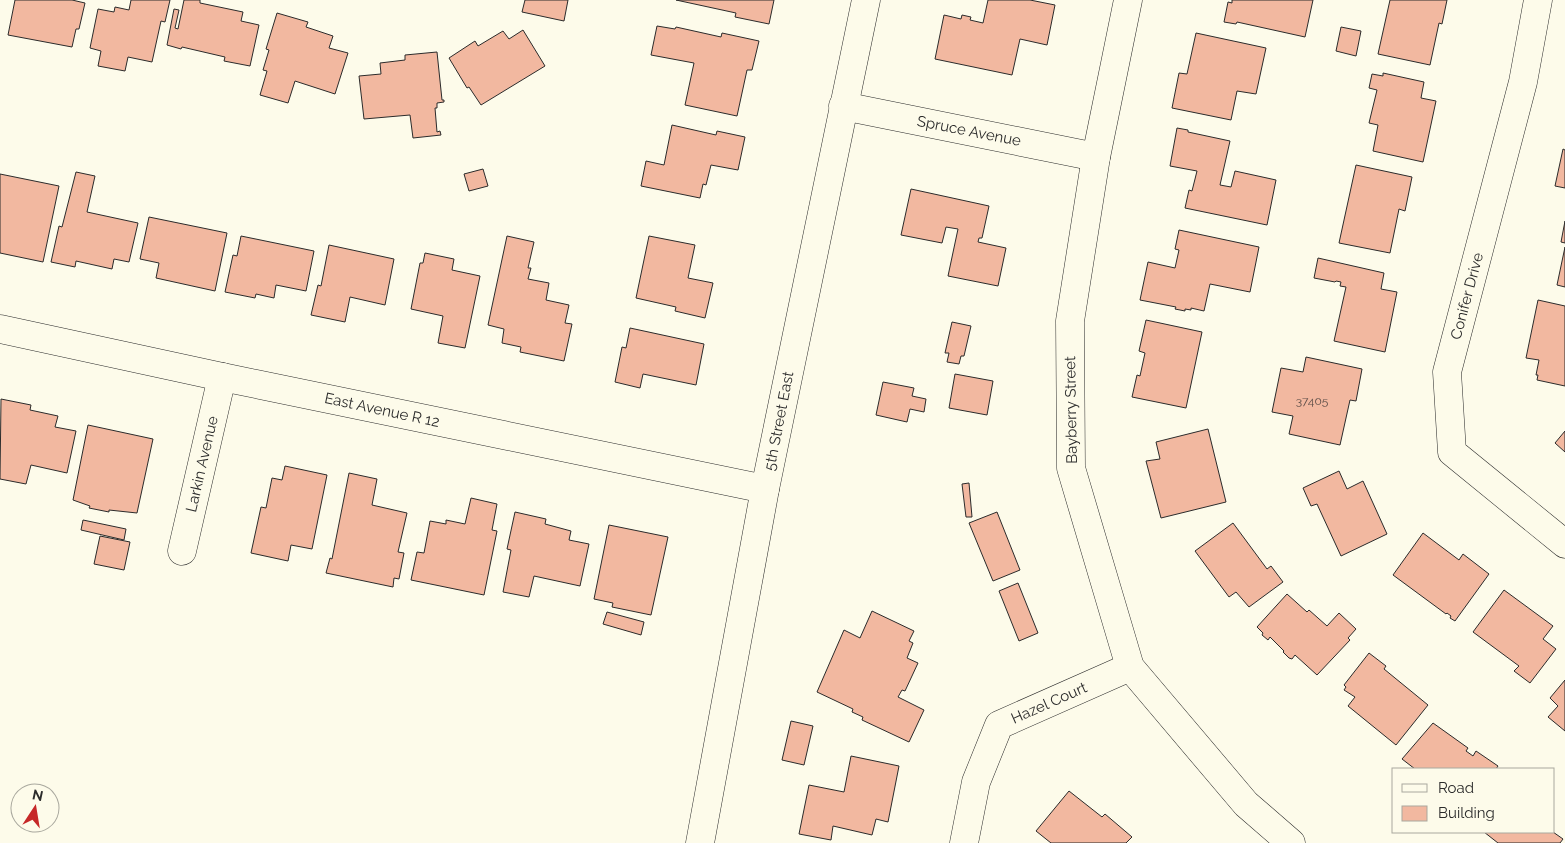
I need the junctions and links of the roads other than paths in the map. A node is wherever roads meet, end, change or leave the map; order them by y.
1 (866, 0) edge
2 (1128, 0) edge
3 (1538, 0) edge
4 (843, 106) junction
5 (1096, 156) junction
6 (0, 330) edge
7 (222, 377) junction
8 (765, 489) junction
9 (1565, 544) edge
10 (182, 551) dead end
11 (1130, 667) junction
12 (700, 843) edge
13 (964, 843) edge
14 (1291, 843) edge

1 - 4 street, 5th Street East
2 - 5 street, Bayberry Street
3 - 9 street, Conifer Drive
4 - 5 street, Spruce Avenue
4 - 8 street, 5th Street East
5 - 11 street, Bayberry Street
6 - 7 street, East Avenue R 12
7 - 8 street, East Avenue R 12
7 - 10 street, Larkin Avenue
8 - 12 street, 5th Street East
11 - 13 street, Hazel Court
11 - 14 street, Bayberry Street

